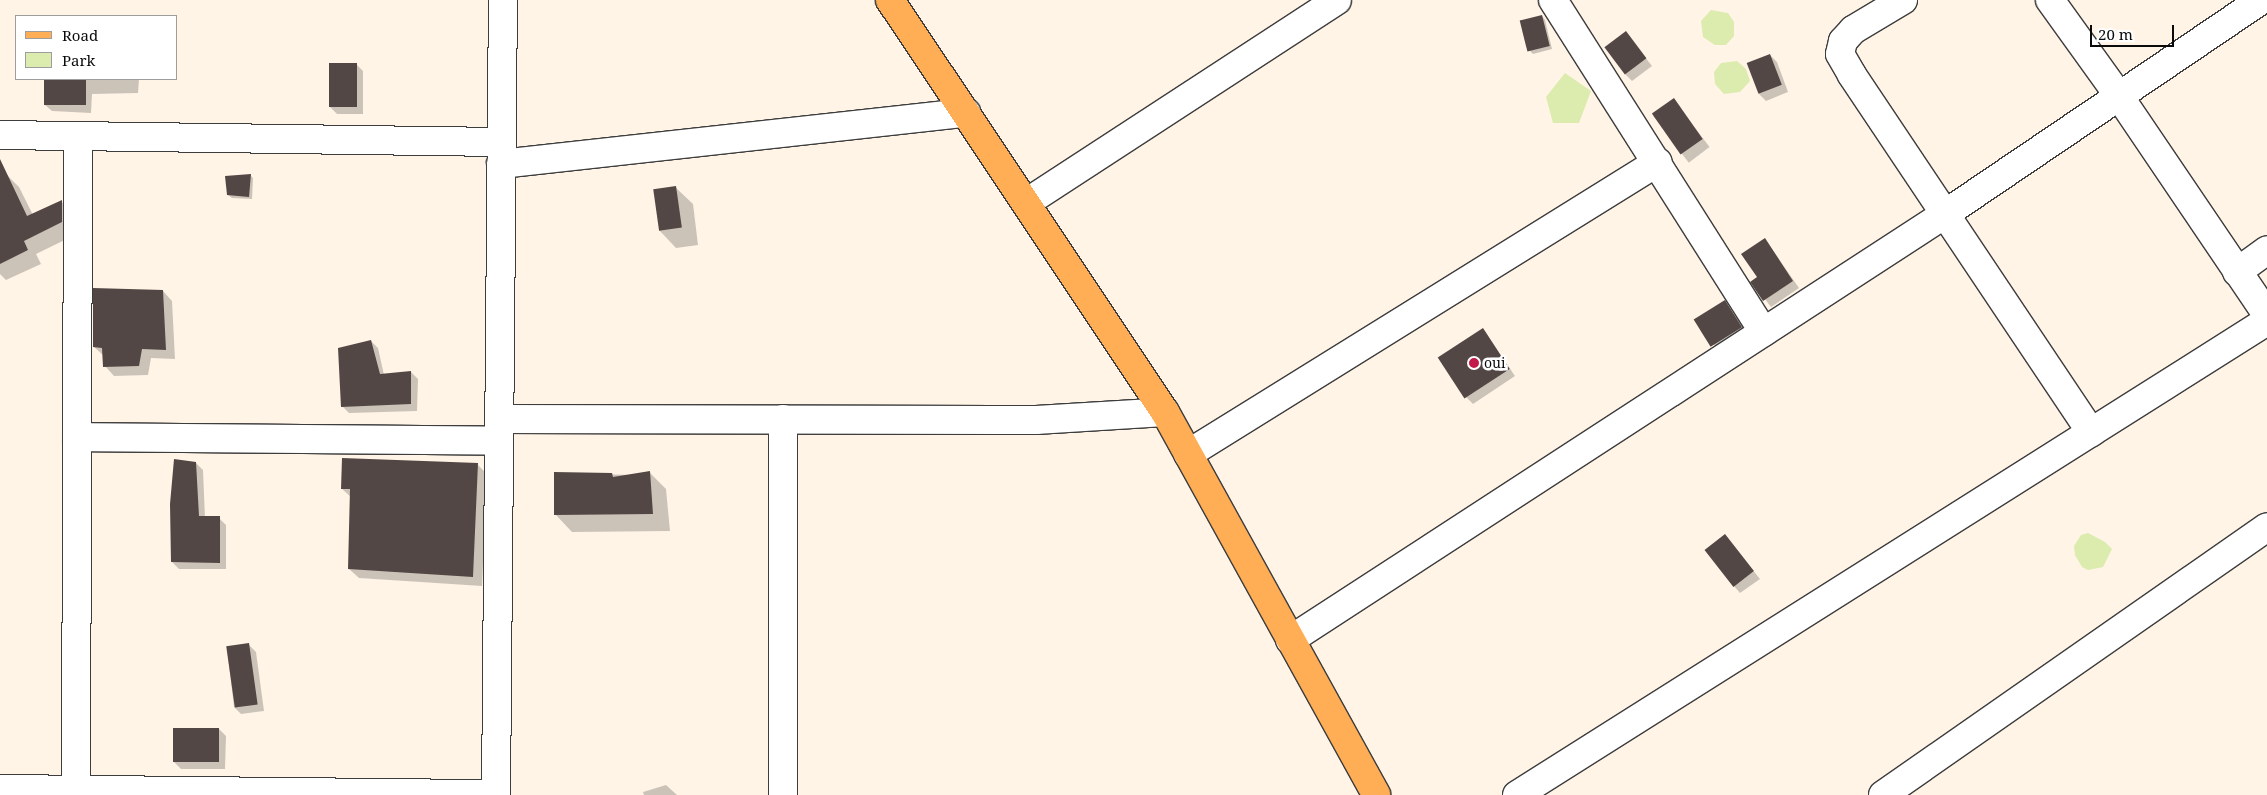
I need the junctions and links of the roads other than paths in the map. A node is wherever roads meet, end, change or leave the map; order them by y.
1 (502, 0) edge
2 (890, 0) edge
3 (1337, 0) edge
4 (1554, 0) edge
5 (1903, 0) edge
6 (2050, 0) edge
7 (2258, 1) edge
8 (2119, 96) junction
9 (966, 113) junction
10 (0, 135) edge
11 (78, 136) junction
12 (501, 153) junction
13 (1658, 162) junction
14 (1026, 203) junction
15 (1945, 214) junction
16 (2267, 250) edge
17 (2237, 272) junction
18 (2267, 315) edge
19 (2267, 321) edge
20 (1764, 332) junction
21 (1165, 412) junction
22 (783, 419) junction
23 (499, 430) junction
24 (2091, 432) junction
25 (77, 438) junction
26 (1188, 454) junction
27 (2267, 527) edge
28 (1290, 640) junction
29 (0, 790) edge
30 (76, 790) junction
31 (31, 792) edge
32 (199, 793) edge
33 (340, 794) edge
34 (496, 794) edge
35 (783, 795) edge
36 (1376, 795) edge
37 (1517, 795) edge
38 (1883, 795) edge

1 - 12 street
2 - 9 main road
3 - 14 street
4 - 13 street
5 - 15 street
6 - 8 street
7 - 8 street
8 - 15 street
8 - 17 street
9 - 12 street
9 - 14 main road
10 - 11 street
11 - 12 street
11 - 25 street
12 - 23 street
13 - 20 street
13 - 26 street
14 - 21 main road
15 - 20 street
15 - 24 street
16 - 17 street
17 - 18 street
19 - 24 street
20 - 28 street
21 - 22 street
21 - 26 main road
22 - 23 street
22 - 35 street
23 - 25 street
23 - 34 street
24 - 37 street
25 - 30 street
26 - 28 main road
27 - 38 street
28 - 36 main road
29 - 31 street
30 - 31 street
30 - 32 street
32 - 33 street
33 - 34 street

